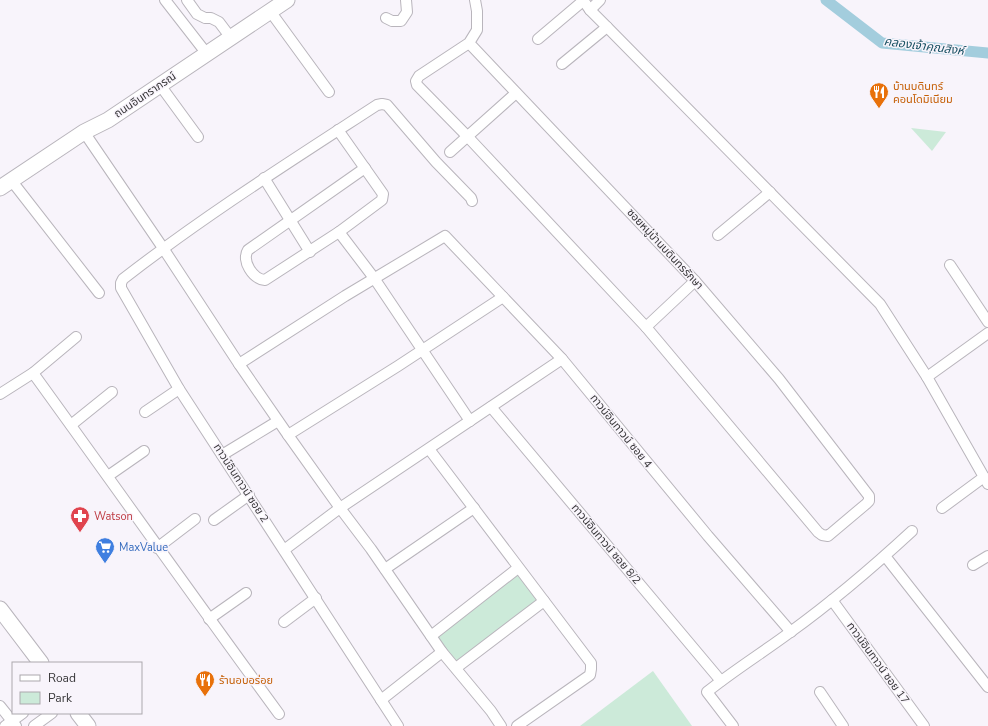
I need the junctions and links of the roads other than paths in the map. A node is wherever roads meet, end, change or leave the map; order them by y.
1 (165, 0) edge
2 (187, 0) edge
3 (287, 0) edge
4 (406, 0) edge
5 (474, 0) edge
6 (583, 0) edge
7 (600, 0) edge
8 (590, 10) junction
9 (270, 11) junction
10 (386, 18) dead end
11 (607, 27) junction
12 (231, 38) junction
13 (538, 40) dead end
14 (469, 43) junction
15 (207, 54) junction
16 (562, 64) dead end
17 (160, 85) junction
18 (329, 92) dead end
19 (516, 93) junction
20 (338, 130) junction
21 (84, 132) junction
22 (468, 136) junction
23 (198, 137) dead end
24 (450, 152) dead end
25 (365, 168) junction
26 (264, 178) junction
27 (5, 184) edge
28 (770, 192) junction
29 (472, 202) dead end
30 (290, 220) junction
31 (339, 232) junction
32 (718, 235) dead end
33 (163, 248) junction
34 (310, 252) junction
35 (950, 265) dead end
36 (374, 278) junction
37 (695, 281) junction
38 (99, 293) dead end
39 (503, 298) junction
40 (988, 322) edge
41 (646, 327) junction
42 (988, 333) edge
43 (76, 337) dead end
44 (422, 350) junction
45 (562, 359) junction
46 (239, 364) junction
47 (33, 373) junction
48 (927, 377) junction
49 (179, 389) junction
50 (112, 392) dead end
51 (0, 394) edge
52 (491, 407) junction
53 (145, 412) dead end
54 (278, 421) junction
55 (470, 421) junction
56 (71, 426) junction
57 (288, 435) junction
58 (429, 449) junction
59 (144, 451) dead end
60 (222, 455) junction
61 (108, 476) junction
62 (986, 481) edge
63 (248, 495) junction
64 (340, 508) junction
65 (474, 508) junction
66 (942, 508) dead end
67 (195, 519) dead end
68 (214, 520) dead end
69 (912, 531) dead end
70 (157, 548) junction
71 (284, 550) junction
72 (885, 556) junction
73 (988, 556) edge
74 (973, 565) dead end
75 (518, 568) junction
76 (385, 569) junction
77 (246, 593) dead end
78 (316, 598) junction
79 (832, 600) junction
80 (544, 601) junction
81 (0, 609) edge
82 (209, 619) junction
83 (284, 622) dead end
84 (791, 632) junction
85 (431, 636) junction
86 (442, 652) junction
87 (40, 662) edge
88 (456, 668) junction
89 (721, 681) junction
90 (988, 687) edge
91 (820, 692) dead end
92 (381, 700) junction
93 (0, 706) edge
94 (22, 714) edge
95 (51, 714) edge
96 (79, 714) edge
97 (279, 714) dead end
98 (11, 724) edge
99 (34, 726) edge
100 (88, 726) edge
101 (398, 726) edge
102 (501, 726) edge
103 (517, 726) edge
104 (733, 726) edge
105 (843, 726) edge
106 (924, 726) edge

1 - 15 street
2 - 12 street
3 - 9 street, ถนนอินทราภรณ์
4 - 10 street
5 - 14 street
6 - 8 street
6 - 13 street
7 - 8 street
8 - 11 street
9 - 12 street, ถนนอินทราภรณ์
9 - 18 street
11 - 16 street
11 - 28 street
12 - 15 street, ถนนอินทราภรณ์
14 - 19 street, ซอยหมู่บ้านบดินทรรักษา
14 - 22 street
15 - 17 street, ถนนอินทราภรณ์
17 - 21 street, ถนนอินทราภรณ์
17 - 23 street
19 - 22 street
19 - 37 street, ซอยหมู่บ้านบดินทรรักษา
20 - 25 street
20 - 26 street, ทาวน์อินทาวน์ ซอย 2
20 - 29 street, ทาวน์อินทาวน์ ซอย 2
21 - 27 street, ถนนอินทราภรณ์
21 - 33 street
22 - 24 street
22 - 41 street
25 - 30 street
25 - 31 street
26 - 30 street
26 - 33 street, ทาวน์อินทาวน์ ซอย 2
27 - 38 street
28 - 32 street
28 - 48 street
30 - 34 street
30 - 34 street
31 - 34 street
31 - 36 street
33 - 46 street
33 - 49 street, ทาวน์อินทาวน์ ซอย 2
35 - 40 street
36 - 39 street, ทาวน์อินทาวน์ ซอย 4
36 - 44 street
36 - 46 street
37 - 41 street
37 - 41 street, ซอยหมู่บ้านบดินทรรักษา
39 - 44 street
39 - 45 street, ทาวน์อินทาวน์ ซอย 4
42 - 48 street
43 - 47 street
44 - 55 street
44 - 57 street
45 - 52 street
45 - 84 street, ทาวน์อินทาวน์ ซอย 4
46 - 54 street
47 - 51 street
47 - 56 street
48 - 62 street
49 - 53 street
49 - 60 street, ทาวน์อินทาวน์ ซอย 2
50 - 56 street
52 - 55 street
52 - 89 street, ทาวน์อินทาวน์ ซอย 8/2
54 - 57 street
54 - 60 street
55 - 58 street
56 - 61 street
57 - 64 street
58 - 64 street
58 - 65 street
59 - 61 street
60 - 63 street, ทาวน์อินทาวน์ ซอย 2
61 - 70 street
62 - 66 street
63 - 68 street
63 - 71 street, ทาวน์อินทาวน์ ซอย 2
64 - 71 street
64 - 76 street
65 - 75 street
65 - 76 street
67 - 70 street
69 - 72 street
70 - 82 street
71 - 78 street, ทาวน์อินทาวน์ ซอย 2
72 - 79 street
72 - 90 street
73 - 74 street
75 - 80 street
75 - 85 street
76 - 85 street
77 - 82 street
78 - 83 street
78 - 92 street, ทาวน์อินทาวน์ ซอย 2
79 - 84 street
79 - 106 street, ทาวน์อินทาวน์ ซอย 17
80 - 88 street
80 - 103 street
81 - 87 street
82 - 97 street
84 - 89 street
85 - 86 street
86 - 88 street
86 - 92 street
88 - 102 street
89 - 104 street
91 - 105 street
92 - 101 street, ทาวน์อินทาวน์ ซอย 2
93 - 98 street
94 - 98 street
95 - 99 street
96 - 100 street

